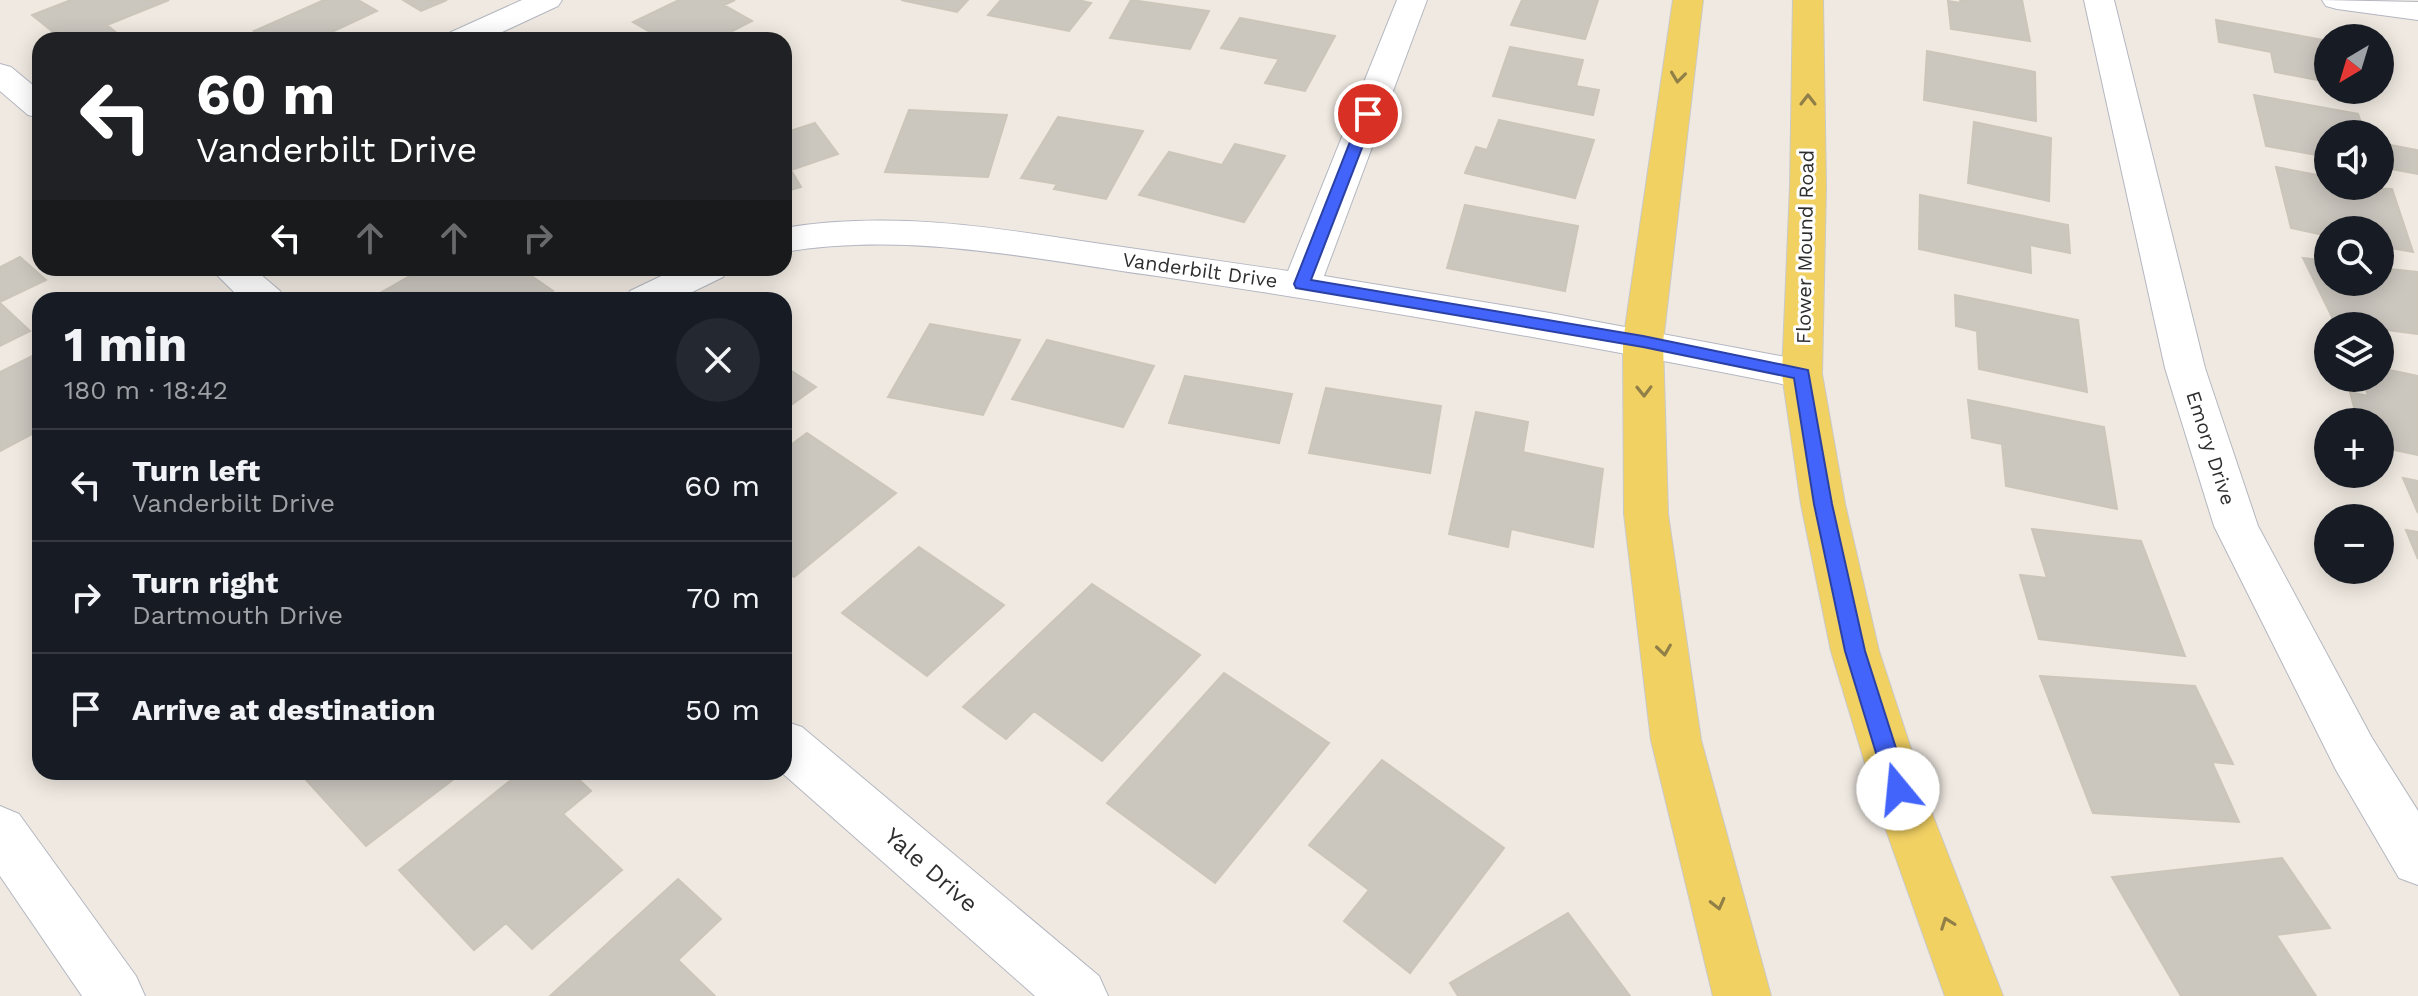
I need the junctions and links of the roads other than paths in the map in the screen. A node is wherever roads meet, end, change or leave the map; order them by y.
1 (547, 0) edge
2 (1412, 0) edge
3 (1688, 0) edge
4 (1808, 0) edge
5 (2099, 0) edge
6 (2337, 0) edge
7 (2418, 11) edge
8 (477, 32) edge
9 (0, 74) edge
10 (32, 101) edge
11 (792, 238) edge
12 (238, 276) edge
13 (694, 276) edge
14 (1302, 284) junction
15 (257, 292) edge
16 (660, 292) edge
17 (1643, 342) junction
18 (1802, 374) junction
19 (792, 750) edge
20 (0, 831) edge
21 (2418, 860) edge
22 (116, 996) edge
23 (1079, 996) edge
24 (1742, 996) edge
25 (1974, 996) edge

1 - 8 street
2 - 14 street
3 -> 17 main road
18 -> 4 main road, Flower Mound Road
5 - 21 street, Emory Drive
6 - 7 street
9 - 10 street
11 - 14 street, Vanderbilt Drive
12 - 15 street
13 - 16 street
14 - 17 street, Vanderbilt Drive
17 - 18 street, Vanderbilt Drive
17 -> 24 main road
25 -> 18 main road, Flower Mound Road
19 - 23 street, Yale Drive
20 - 22 street

